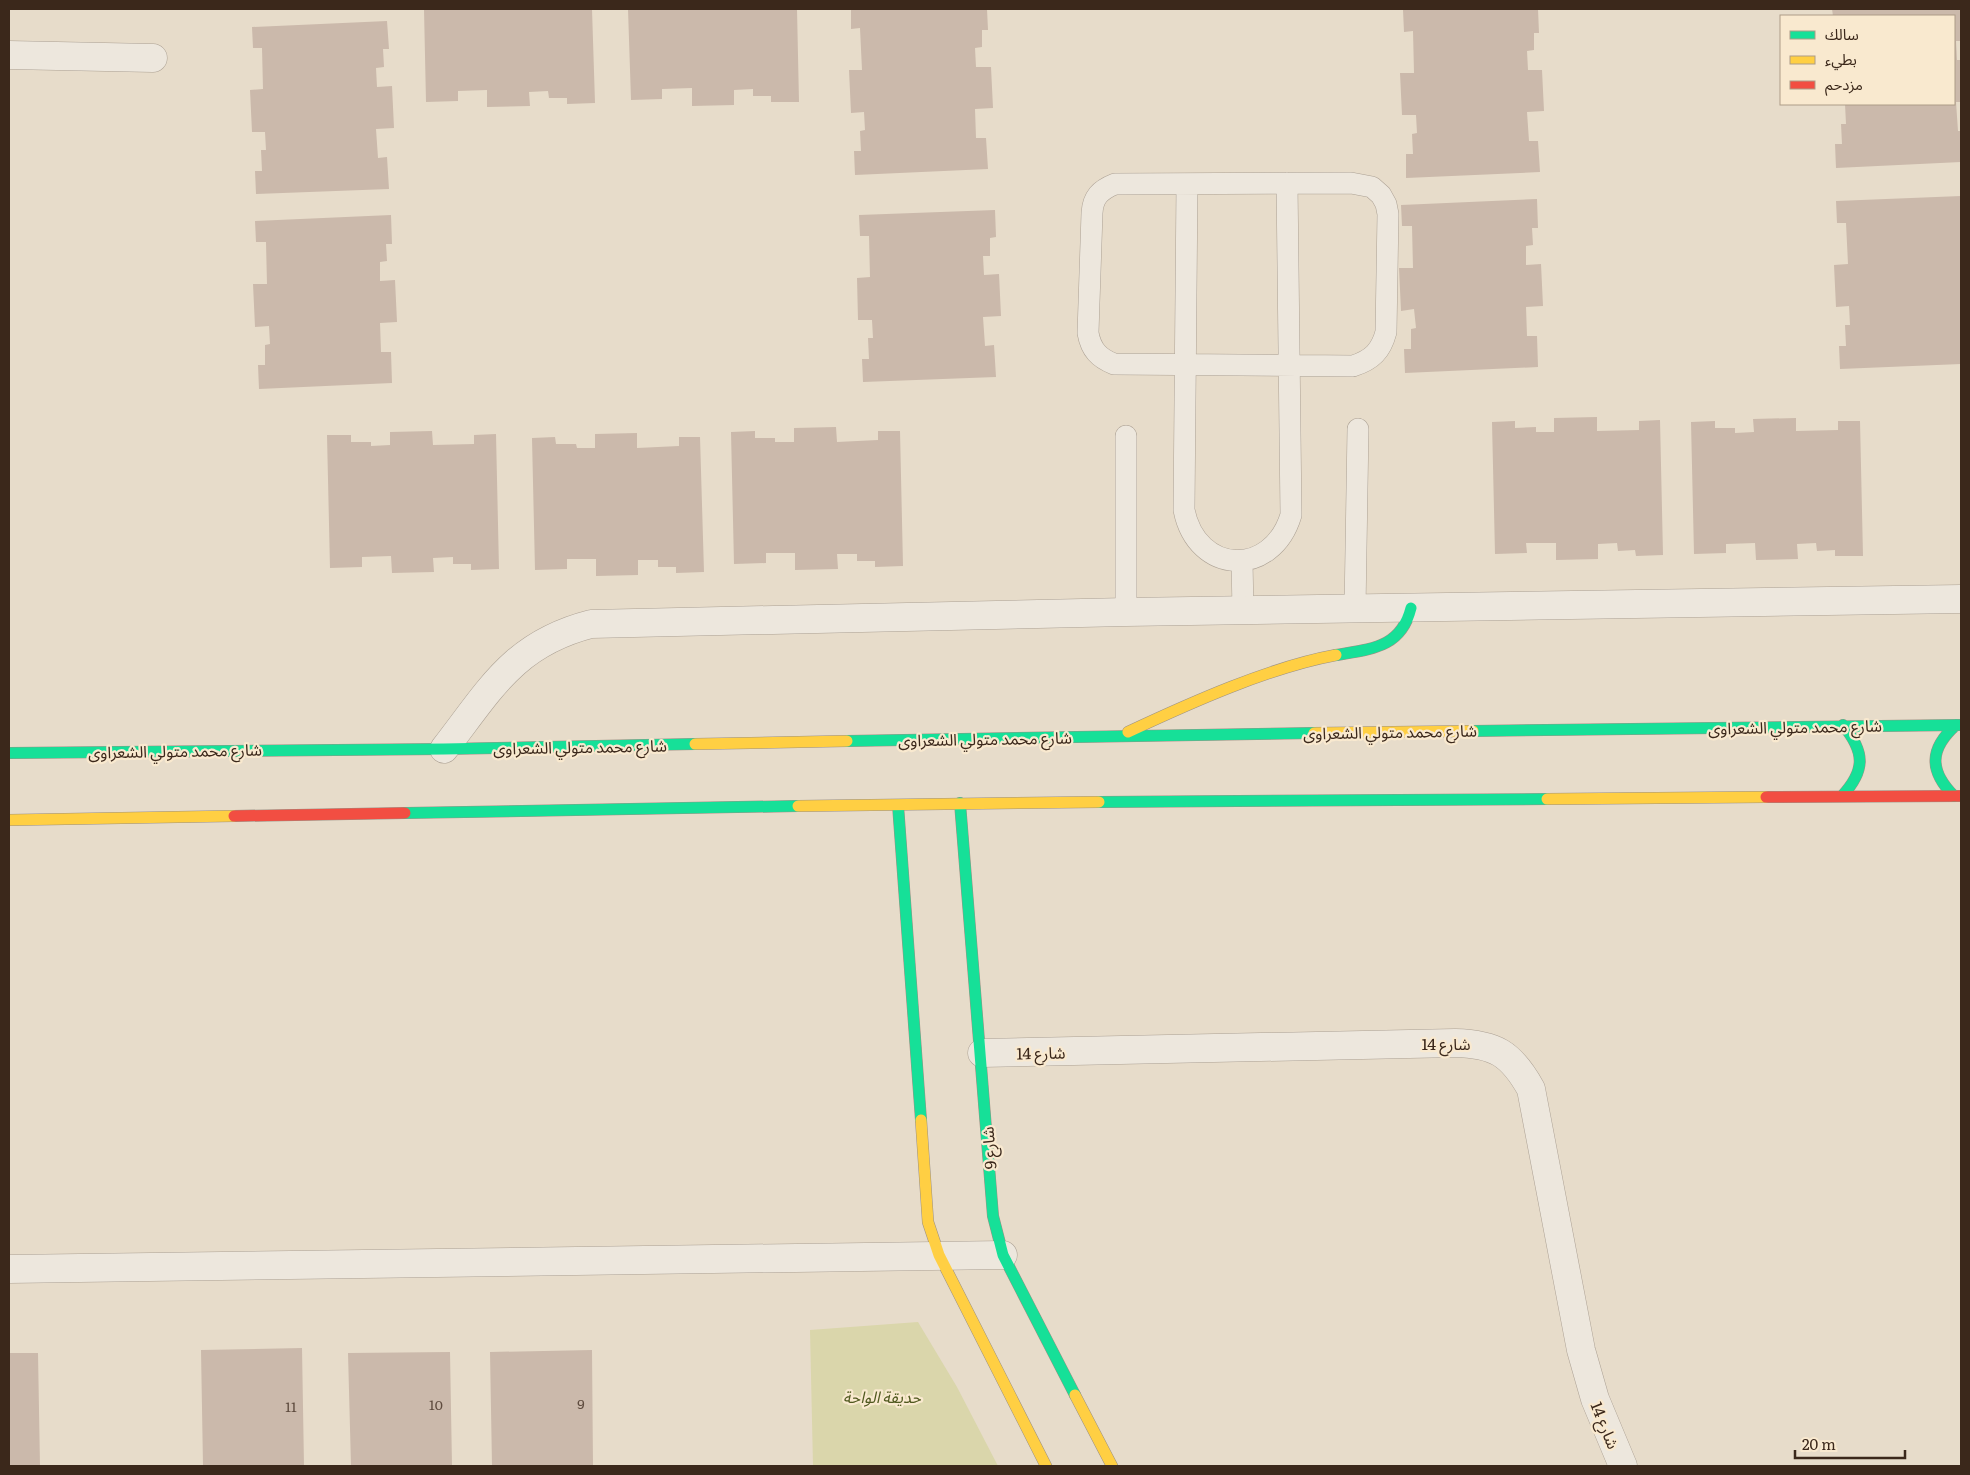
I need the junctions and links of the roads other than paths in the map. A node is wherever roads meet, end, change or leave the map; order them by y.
1 (9, 55) edge
2 (153, 58) dead end
3 (1287, 184) junction
4 (1187, 185) junction
5 (1288, 365) junction
6 (1185, 366) junction
7 (1358, 429) dead end
8 (1126, 436) dead end
9 (1242, 561) junction
10 (1961, 599) edge
11 (1411, 608) junction
12 (1355, 609) junction
13 (1243, 611) junction
14 (1126, 612) junction
15 (1843, 725) junction
16 (1959, 725) edge
17 (1120, 735) junction
18 (444, 749) junction
19 (9, 752) edge
20 (1842, 796) junction
21 (1958, 796) edge
22 (960, 803) junction
23 (898, 805) junction
24 (9, 820) edge
25 (982, 1054) junction
26 (939, 1255) junction
27 (1003, 1255) junction
28 (9, 1268) edge
29 (1046, 1466) edge
30 (1112, 1466) edge
31 (1623, 1466) edge

1 - 2 street
3 - 4 lane
3 - 5 lane
3 - 5 lane
4 - 6 lane
4 - 6 lane
5 - 6 lane
5 - 9 lane
6 - 9 lane
7 - 12 lane
8 - 14 lane
9 - 13 lane
10 - 11 street
11 - 12 street
11 - 17 street
12 - 13 street
13 - 14 street
14 - 18 street
15 - 16 street, شارع محمد متولي الشعراوى
15 - 17 street, شارع محمد متولي الشعراوى
15 - 20 street
16 - 21 street
17 - 18 street, شارع محمد متولي الشعراوى
18 - 19 street, شارع محمد متولي الشعراوى
20 - 21 street
20 - 22 street
22 - 23 street
22 - 25 street, شارع 9
23 - 24 street
23 - 26 street
25 - 27 street, شارع 9
25 - 31 street, شارع 14
26 - 27 street
26 - 28 street
26 - 29 street
27 - 30 street, شارع 9

